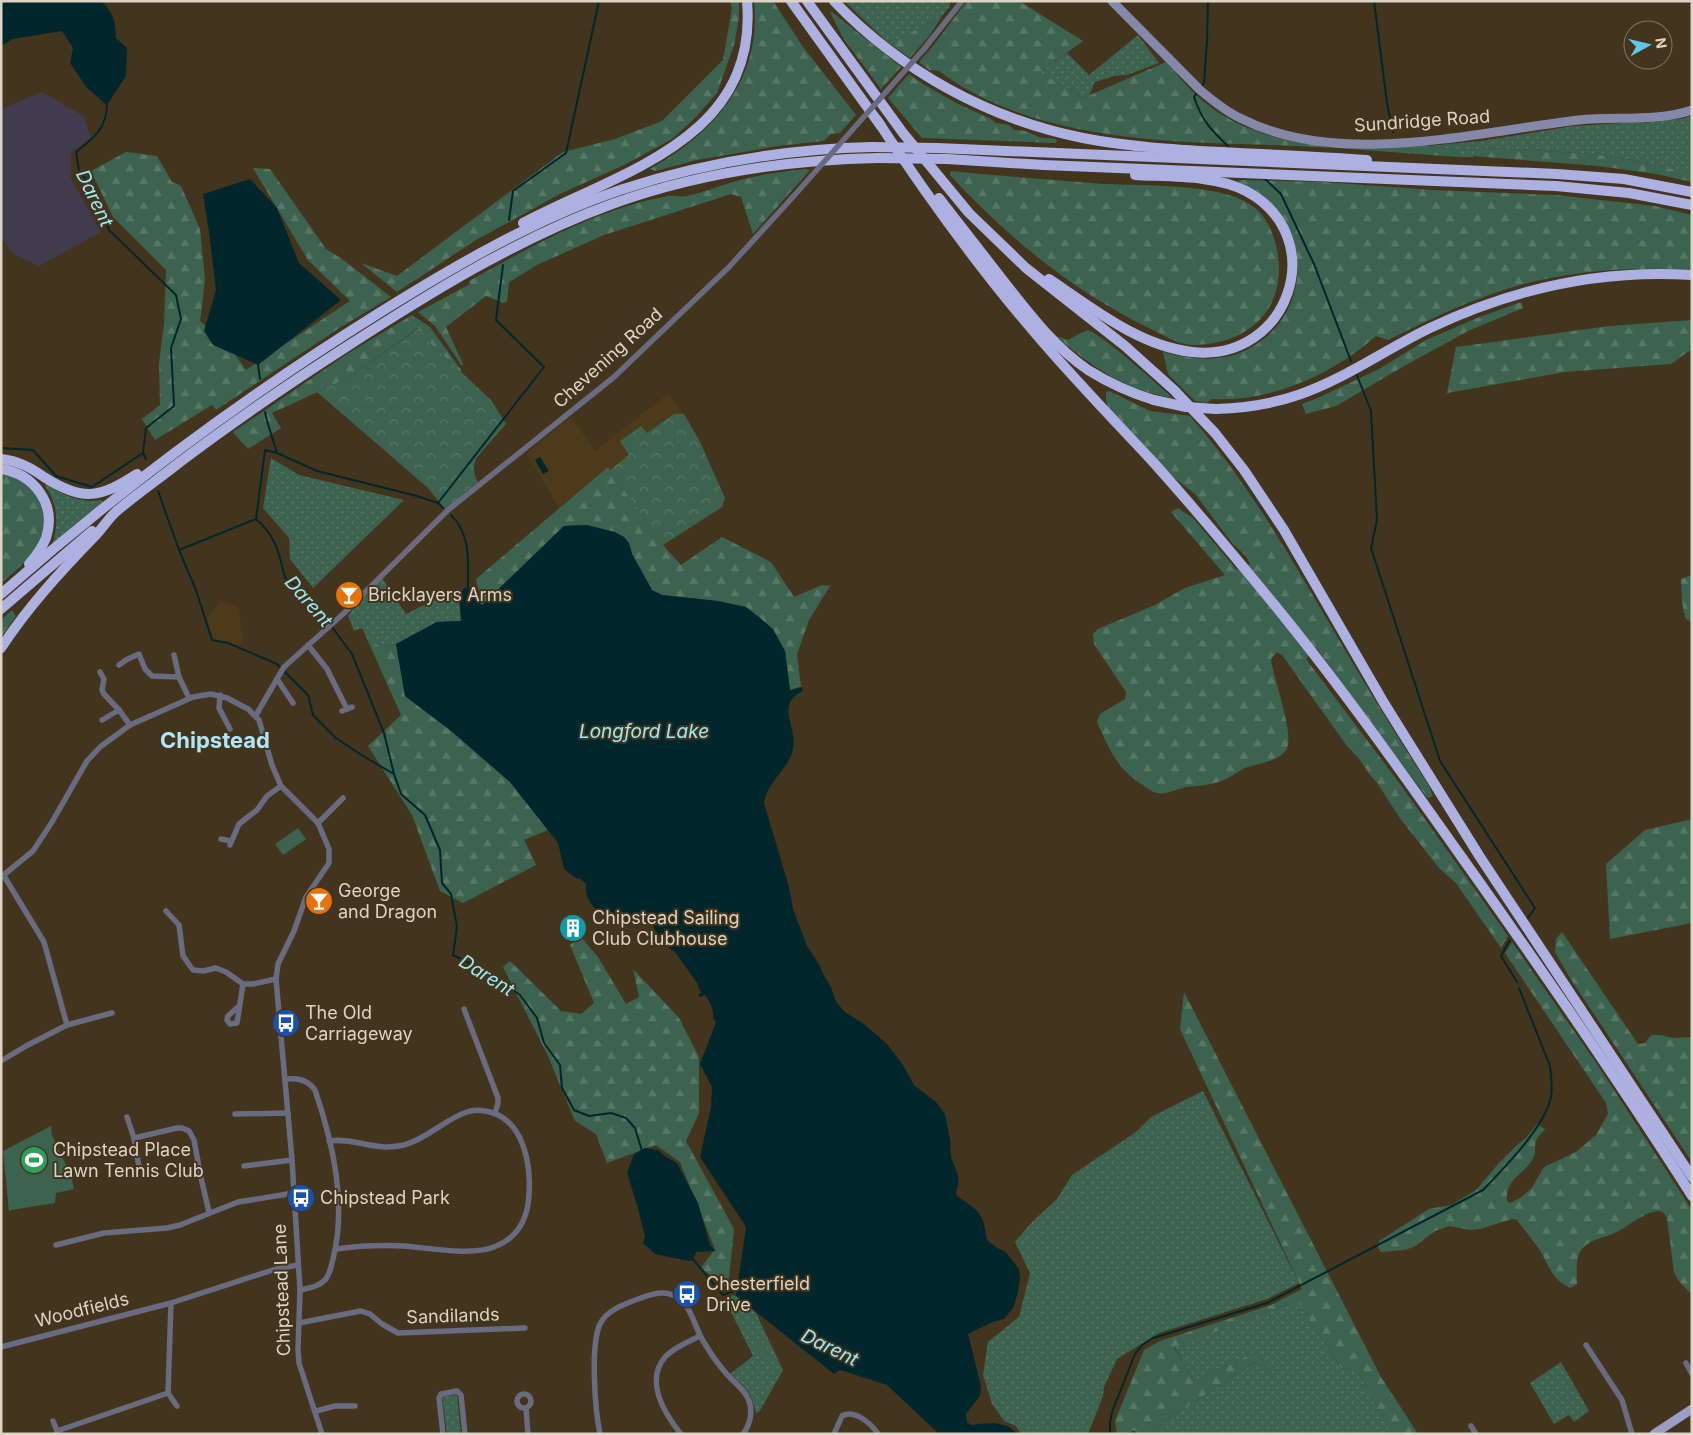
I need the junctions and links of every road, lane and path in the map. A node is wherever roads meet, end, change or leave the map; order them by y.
1 (747, 1) edge
2 (791, 1) edge
3 (807, 1) edge
4 (834, 1) edge
5 (962, 1) edge
6 (1112, 1) edge
7 (1692, 110) edge
8 (877, 120) junction
9 (1044, 165) junction
10 (1457, 169) junction
11 (1692, 192) edge
12 (1692, 205) edge
13 (1007, 251) junction
14 (450, 271) junction
15 (1692, 275) edge
16 (167, 458) junction
17 (1, 460) edge
18 (1, 469) edge
19 (116, 512) junction
20 (16, 581) junction
21 (1, 594) edge
22 (1, 609) edge
23 (308, 645) junction
24 (1, 648) edge
25 (174, 655) dead end
26 (119, 665) dead end
27 (100, 672) dead end
28 (179, 678) junction
29 (277, 679) junction
30 (220, 696) junction
31 (189, 698) junction
32 (293, 703) dead end
33 (347, 709) dead end
34 (119, 710) junction
35 (256, 715) junction
36 (102, 720) dead end
37 (130, 725) junction
38 (230, 728) dead end
39 (281, 786) junction
40 (343, 798) dead end
41 (318, 823) junction
42 (220, 839) dead end
43 (2, 876) edge
44 (166, 911) dead end
45 (276, 979) junction
46 (243, 984) junction
47 (239, 1006) dead end
48 (464, 1009) dead end
49 (112, 1013) dead end
50 (67, 1025) junction
51 (1, 1060) edge
52 (285, 1079) junction
53 (288, 1113) junction
54 (495, 1113) junction
55 (234, 1114) dead end
56 (127, 1117) dead end
57 (134, 1138) junction
58 (329, 1141) junction
59 (292, 1160) junction
60 (244, 1166) dead end
61 (139, 1167) dead end
62 (1692, 1177) edge
63 (294, 1193) junction
64 (1692, 1196) edge
65 (209, 1212) junction
66 (56, 1245) dead end
67 (336, 1248) junction
68 (298, 1265) junction
69 (300, 1290) junction
70 (171, 1302) junction
71 (299, 1323) junction
72 (525, 1328) dead end
73 (700, 1336) junction
74 (1586, 1345) dead end
75 (1, 1347) edge
76 (1686, 1363) dead end
77 (1692, 1374) edge
78 (168, 1393) junction
79 (177, 1406) dead end
80 (355, 1406) dead end
81 (526, 1408) dead end
82 (1692, 1409) edge
83 (316, 1411) junction
84 (53, 1421) dead end
85 (1471, 1426) dead end
86 (57, 1433) edge
87 (322, 1434) edge
88 (443, 1434) edge
89 (465, 1434) edge
90 (528, 1434) edge
91 (600, 1434) edge
92 (680, 1434) edge
93 (743, 1434) edge
94 (834, 1434) edge
95 (878, 1434) edge
96 (1476, 1434) edge
97 (1632, 1434) edge
98 (1654, 1434) edge

1 - 14 highway
2 - 8 highway
3 - 13 highway
4 - 10 highway
5 - 23 street, Chevening Road, bridge
6 - 7 main road, Sundridge Road
8 - 15 highway, bridge
8 - 64 highway
9 - 12 highway
9 - 13 highway
9 - 19 highway, bridge
10 - 11 highway
10 - 14 highway, bridge
13 - 62 highway
14 - 16 highway
16 - 17 highway
16 - 20 highway
18 - 20 highway
19 - 22 highway
19 - 24 highway
20 - 21 highway
23 - 29 street, Chevening Road
23 - 33 street
25 - 28 street
26 - 28 street
27 - 34 street
28 - 31 street
29 - 32 street
29 - 35 street, Chevening Road
30 - 31 street
30 - 35 street
30 - 38 street
31 - 37 street
34 - 36 street
34 - 37 street
35 - 39 street
37 - 43 street
39 - 41 street
39 - 42 street
40 - 41 street
41 - 45 street, Chipstead Lane
43 - 50 street
44 - 46 street
45 - 46 street
45 - 52 street, Chipstead Lane
46 - 47 street
48 - 54 street
49 - 50 street
50 - 51 street
52 - 53 street, Chipstead Lane
52 - 58 street
53 - 55 street
53 - 59 street, Chipstead Lane
54 - 58 street
54 - 67 street
56 - 57 street
57 - 61 street
57 - 65 street
58 - 67 street
59 - 60 street
59 - 63 street, Chipstead Lane
63 - 65 street
63 - 68 street, Chipstead Lane
65 - 66 street
67 - 69 street
68 - 69 street, Chipstead Lane
68 - 70 street, Woodfields
69 - 71 street, Chipstead Lane
70 - 75 street, Woodfields
70 - 78 street
71 - 72 street, Sandilands
71 - 83 street, Chipstead Lane
73 - 91 street
73 - 92 street
73 - 93 street
74 - 97 street
76 - 77 street
78 - 79 street
78 - 86 street
80 - 83 street
81 - 90 street
82 - 98 main road
83 - 87 street, Chipstead Lane
84 - 86 street
85 - 96 street
88 - 89 street
94 - 95 street

